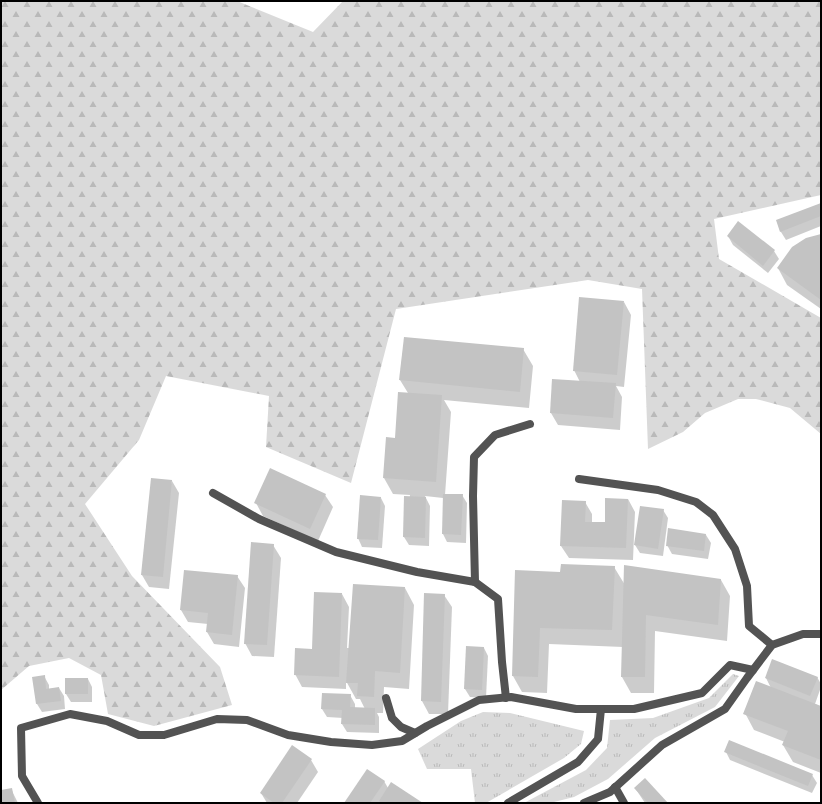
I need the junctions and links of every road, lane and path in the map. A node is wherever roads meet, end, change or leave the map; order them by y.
1 (530, 424) dead end
2 (579, 480) dead end
3 (213, 493) dead end
4 (474, 582) junction
5 (821, 634) edge
6 (772, 645) junction
7 (753, 670) junction
8 (386, 698) dead end
9 (506, 698) junction
10 (601, 709) junction
11 (415, 733) junction
12 (615, 787) junction
13 (38, 803) edge
14 (508, 803) edge
15 (584, 803) edge
16 (624, 803) edge

1 - 4 street
2 - 6 street
3 - 4 street
4 - 9 street
5 - 6 street
6 - 7 street
7 - 10 street
7 - 12 street
8 - 11 street
9 - 10 street
9 - 11 street
10 - 14 street
11 - 13 street
12 - 15 street
12 - 16 street

